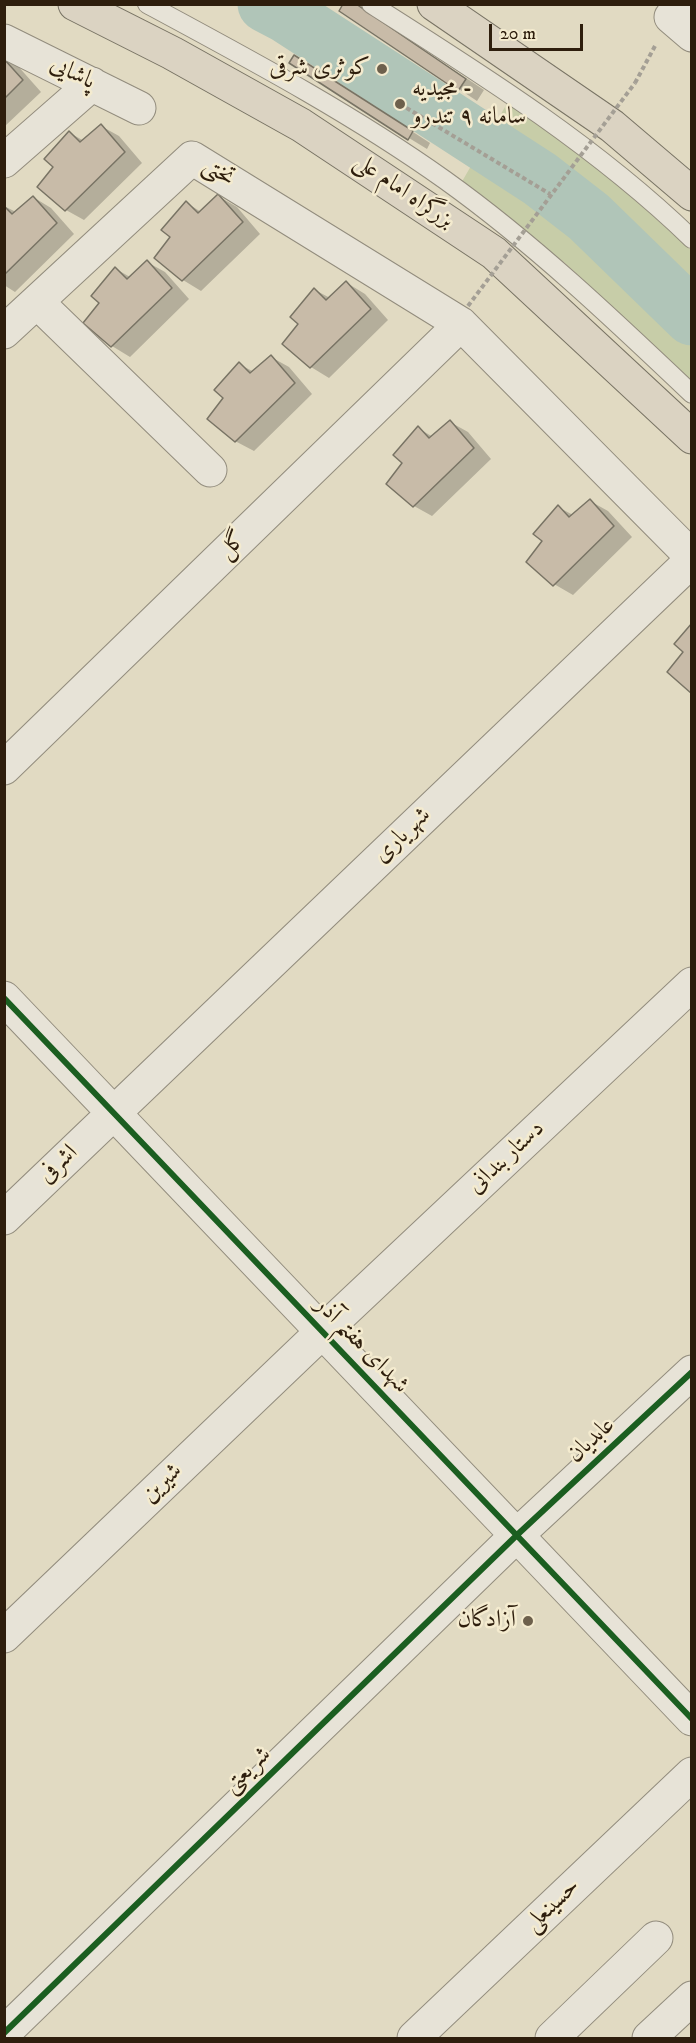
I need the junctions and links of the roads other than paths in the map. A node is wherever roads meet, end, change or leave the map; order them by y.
1 (75, 4) edge
2 (147, 4) edge
3 (371, 4) edge
4 (434, 4) edge
5 (4, 41) edge
6 (92, 84) junction
7 (139, 108) dead end
8 (4, 161) edge
9 (692, 194) edge
10 (692, 238) edge
11 (37, 302) junction
12 (465, 315) junction
13 (6, 326) edge
14 (692, 394) edge
15 (692, 437) edge
16 (210, 470) dead end
17 (692, 558) edge
18 (4, 768) edge
19 (692, 984) edge
20 (4, 998) edge
21 (114, 1113) junction
22 (4, 1218) edge
23 (322, 1332) junction
24 (692, 1372) edge
25 (517, 1535) junction
26 (4, 1636) edge
27 (692, 1719) edge
28 (692, 1774) edge
29 (656, 1938) dead end
30 (692, 1998) edge
31 (4, 2033) edge
32 (414, 2038) edge
33 (552, 2038) edge
34 (650, 2038) edge

1 - 15 highway, بزرگراه امام علی
2 - 14 lane
3 - 10 lane
4 - 9 highway
5 - 6 street, پاشایی
6 - 7 street, پاشایی
6 - 8 street
11 - 12 street, تختی
11 - 13 street, تختی
11 - 16 street
12 - 17 street
12 - 18 street, گل
17 - 21 street, شهریاری
19 - 23 street, دستار بندانی
20 - 21 street, شهدای هفتم آذر
21 - 22 street, اشرفی
21 - 23 street, شهدای هفتم آذر
23 - 25 street, شهدای هفتم آذر
23 - 26 street, شیرین
24 - 25 street, عابدیان
25 - 27 street, شهدای هفتم آذر
25 - 31 street, شریعتی
28 - 32 street, حسینعلی
29 - 33 street
30 - 34 street

